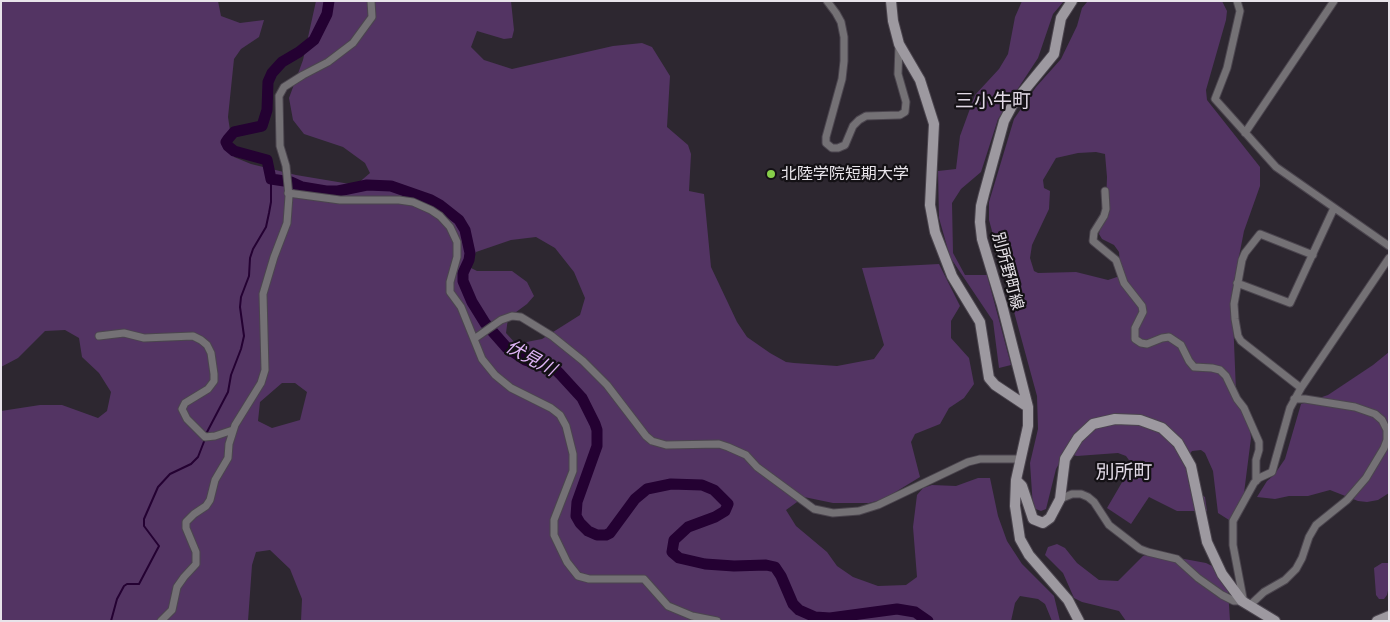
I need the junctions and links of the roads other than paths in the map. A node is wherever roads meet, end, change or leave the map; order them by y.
1 (371, 1) edge
2 (827, 1) edge
3 (891, 1) edge
4 (1072, 1) edge
5 (1237, 1) edge
6 (1334, 1) edge
7 (899, 44) junction
8 (1245, 134) junction
9 (1105, 191) dead end
10 (288, 192) junction
11 (1334, 208) junction
12 (1389, 246) edge
13 (1312, 255) junction
14 (1389, 258) edge
15 (1237, 283) junction
16 (99, 336) dead end
17 (474, 339) junction
18 (1301, 388) junction
19 (1294, 399) junction
20 (1028, 407) junction
21 (233, 430) junction
22 (1021, 459) junction
23 (1016, 480) junction
24 (1256, 481) junction
25 (1060, 499) junction
26 (1245, 604) junction
27 (1389, 616) edge
28 (161, 621) edge
29 (717, 621) edge
30 (1079, 621) edge
31 (1275, 621) edge
32 (1376, 621) edge

1 - 10 street
2 - 7 street
3 - 7 main road
4 - 20 main road, 別所野町線
5 - 8 street
6 - 8 street
7 - 20 main road
8 - 11 street
9 - 24 street
10 - 17 street
10 - 21 street
11 - 12 street
11 - 13 street
13 - 15 street
13 - 15 street
14 - 18 street
15 - 18 street
16 - 21 street
17 - 22 street
17 - 29 street
18 - 19 street
19 - 24 street
19 - 26 street
20 - 22 main road, 別所野町線
21 - 28 street
22 - 23 main road, 別所野町線
23 - 25 main road
23 - 30 main road, 別所野町線
24 - 26 street
25 - 26 street
25 - 26 main road
26 - 31 main road
27 - 32 main road

